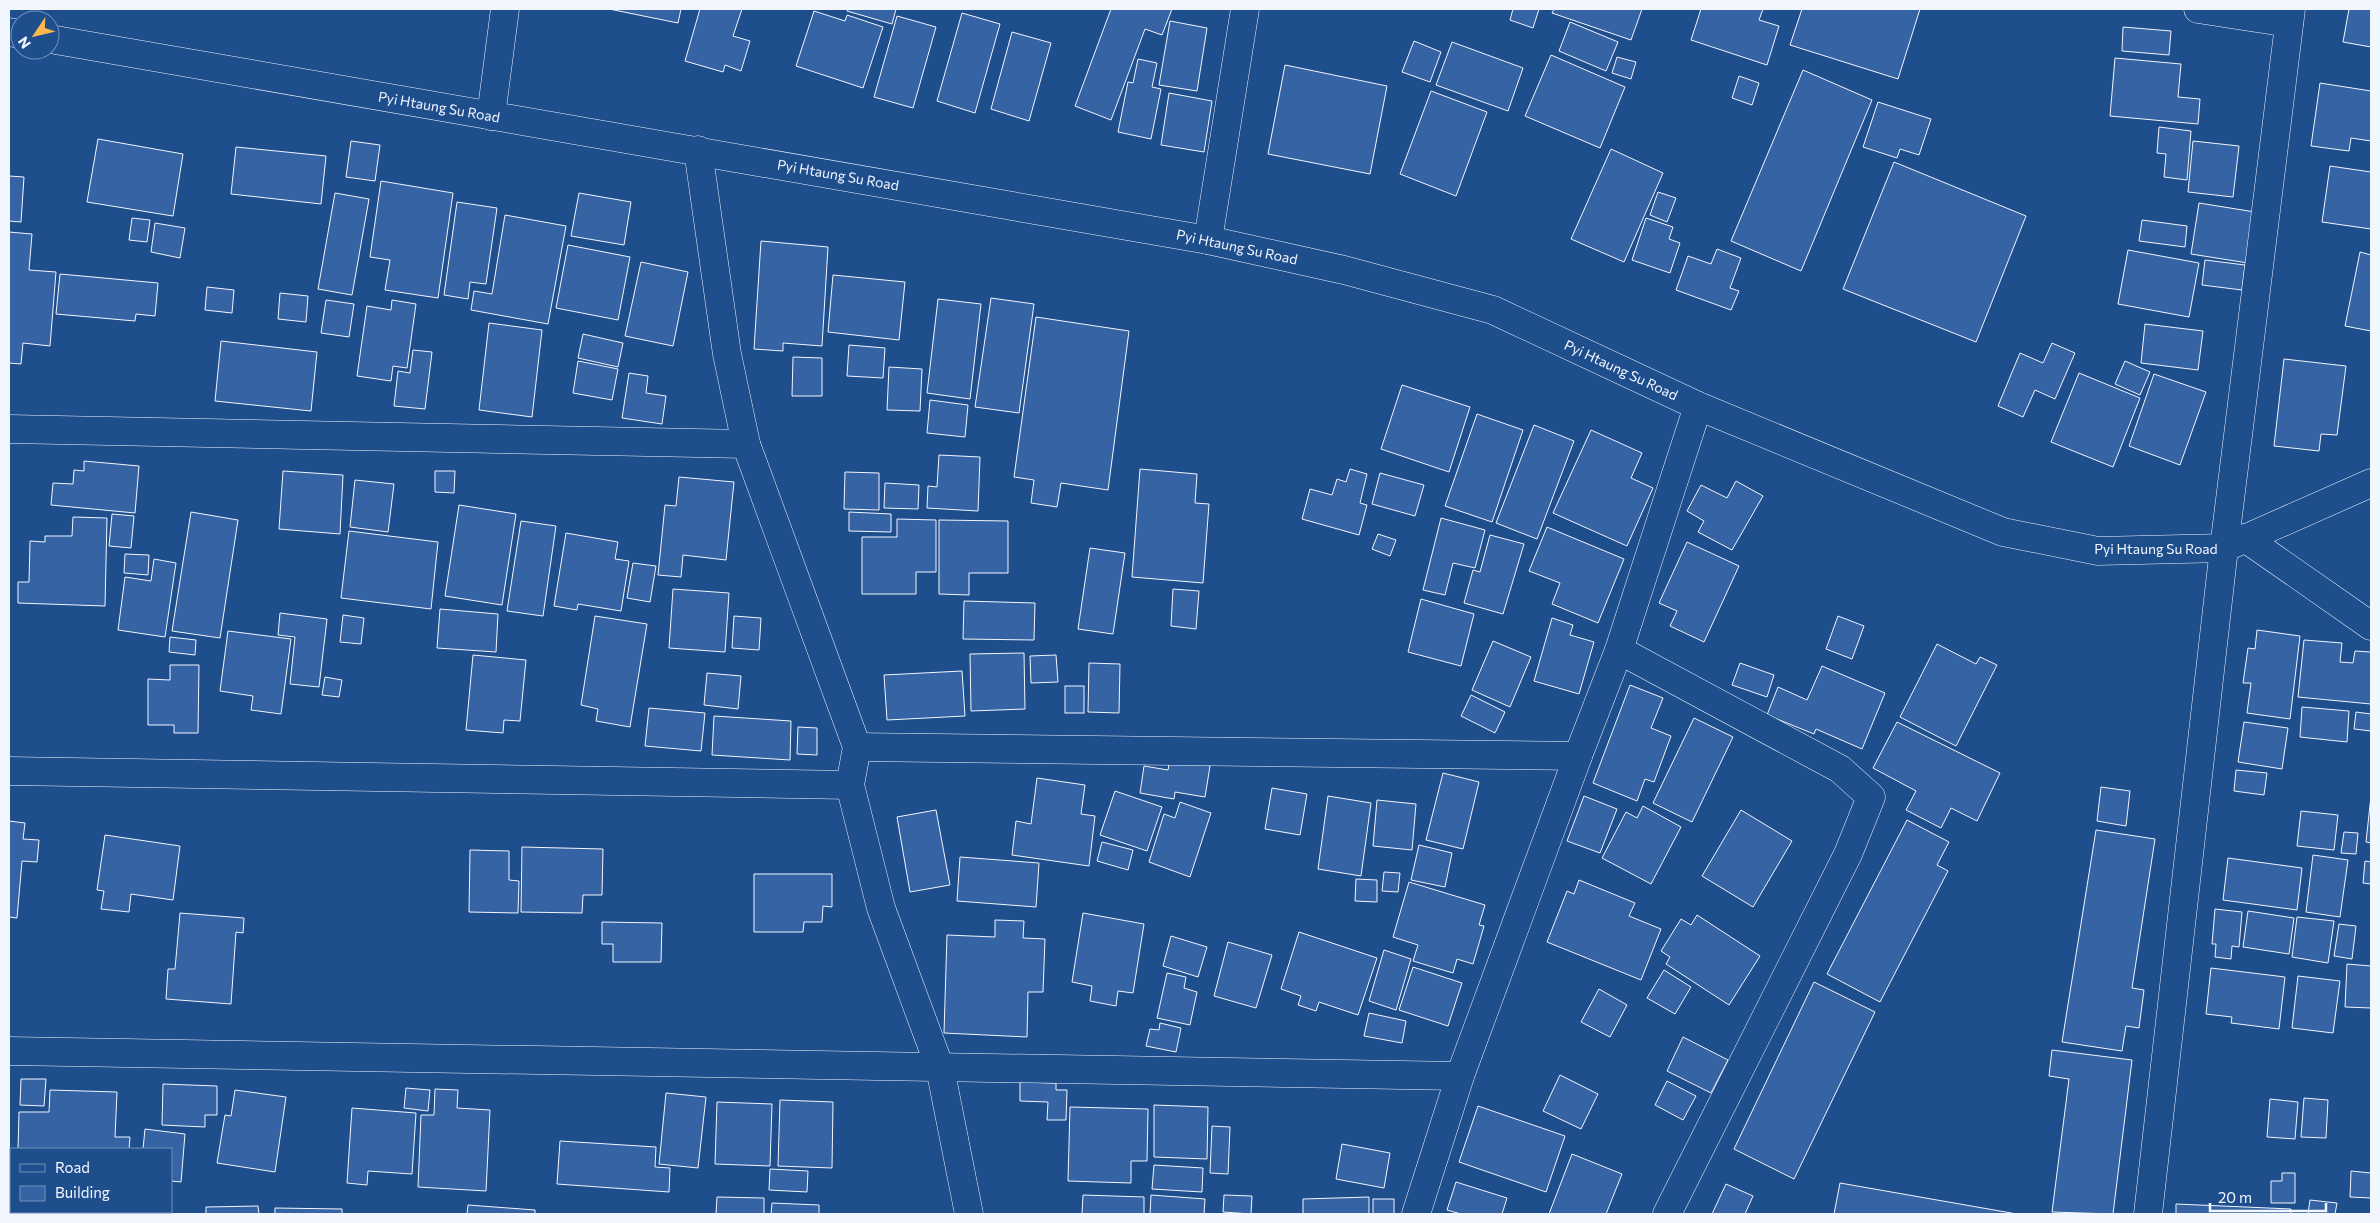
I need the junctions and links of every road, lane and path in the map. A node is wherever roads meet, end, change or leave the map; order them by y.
1 (505, 9) edge
2 (1245, 9) edge
3 (2198, 9) edge
4 (2290, 16) edge
5 (60, 41) edge
6 (490, 116) junction
7 (698, 150) junction
8 (1208, 240) junction
9 (1698, 406) junction
10 (9, 429) edge
11 (746, 444) junction
12 (2371, 482) edge
13 (2234, 543) junction
14 (2371, 626) edge
15 (1619, 650) junction
16 (857, 747) junction
17 (1578, 756) junction
18 (9, 771) edge
19 (850, 785) junction
20 (9, 1051) edge
21 (940, 1068) junction
22 (1460, 1076) junction
23 (968, 1214) edge
24 (1416, 1214) edge
25 (1667, 1214) edge
26 (2148, 1214) edge

1 - 6 main road
2 - 8 main road
3 - 4 main road
4 - 13 main road
5 - 6 main road, Pyi Htaung Su Road
6 - 7 main road, Pyi Htaung Su Road
7 - 8 main road, Pyi Htaung Su Road
7 - 11 main road
8 - 9 main road, Pyi Htaung Su Road
9 - 13 main road, Pyi Htaung Su Road
9 - 15 main road
10 - 11 main road
11 - 16 main road
12 - 13 main road, Pyi Htaung Su Road
13 - 14 main road
13 - 26 main road
15 - 17 main road
15 - 25 main road
16 - 17 main road
16 - 19 main road
17 - 22 main road
18 - 19 main road
19 - 21 main road
20 - 21 main road
21 - 22 main road
21 - 23 main road
22 - 24 main road

